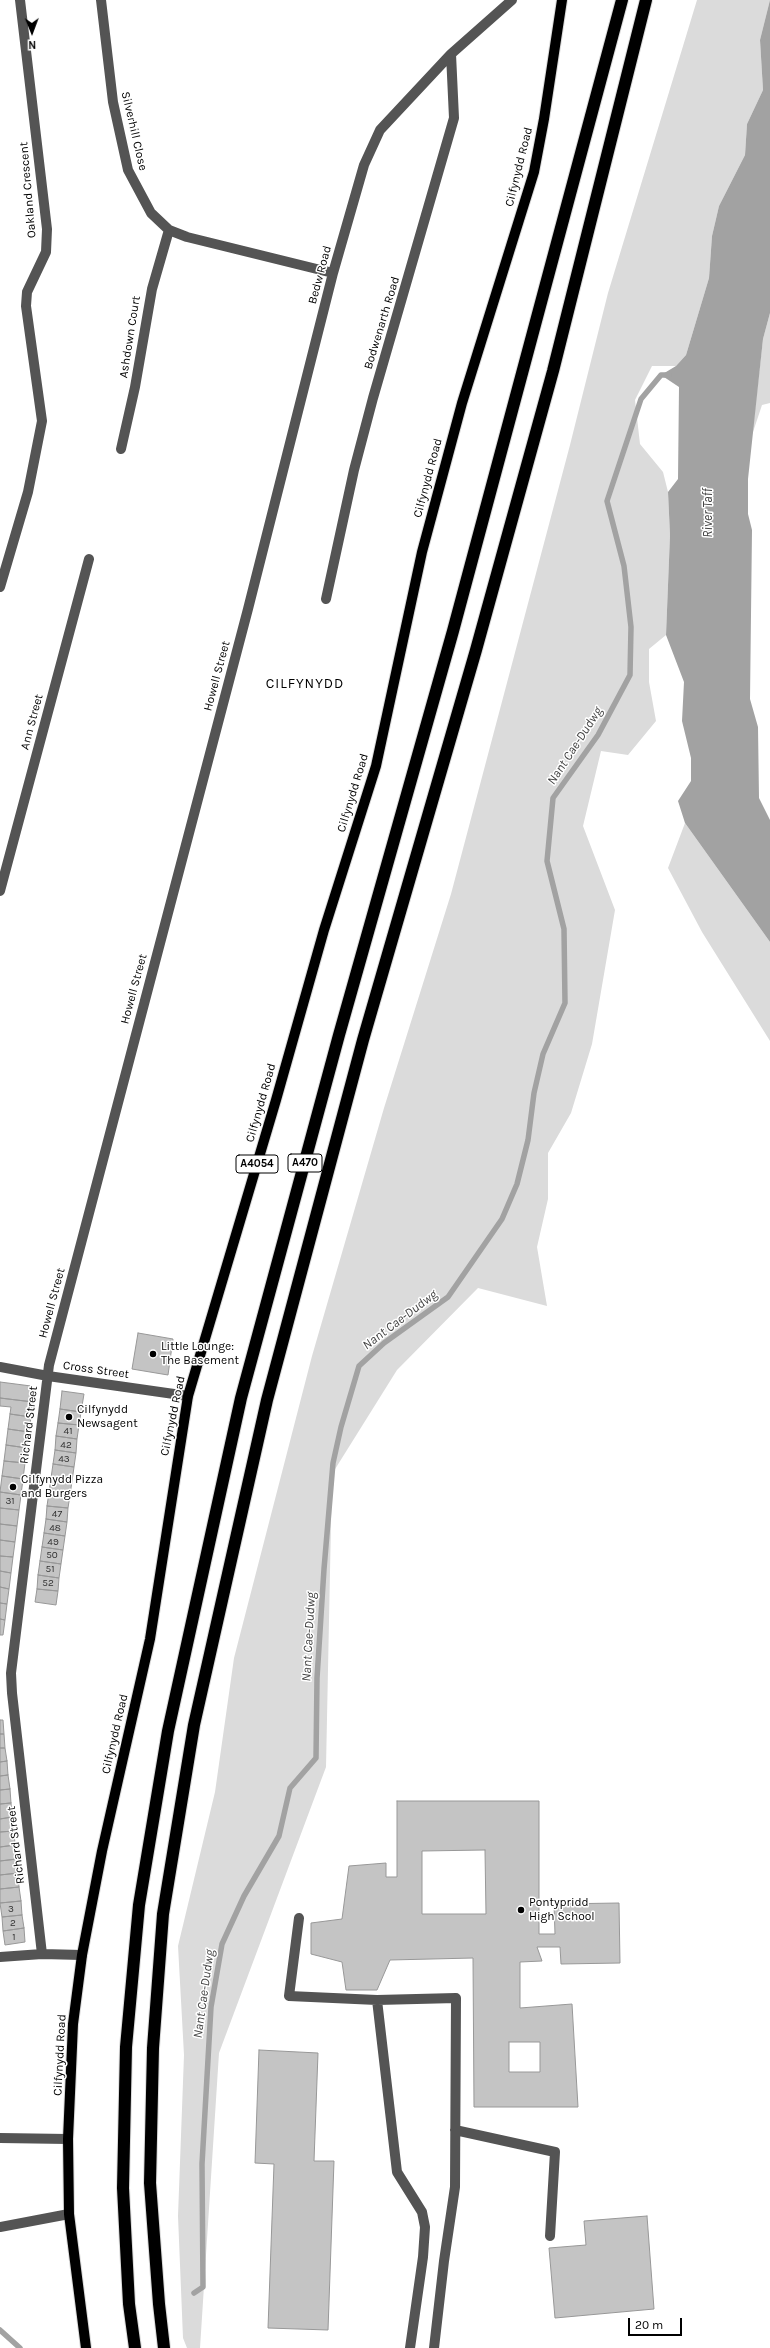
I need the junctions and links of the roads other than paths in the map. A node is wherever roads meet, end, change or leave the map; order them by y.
1 (20, 0) edge
2 (100, 0) edge
3 (512, 0) edge
4 (562, 0) edge
5 (622, 0) edge
6 (646, 0) edge
7 (451, 54) junction
8 (169, 230) junction
9 (333, 273) junction
10 (121, 449) dead end
11 (89, 559) dead end
12 (0, 587) edge
13 (326, 598) dead end
14 (248, 609) joint
15 (0, 892) edge
16 (0, 1367) edge
17 (48, 1376) junction
18 (188, 1396) junction
19 (299, 1918) dead end
20 (42, 1954) junction
21 (82, 1955) junction
22 (0, 1957) edge
23 (377, 2000) junction
24 (455, 2130) junction
25 (0, 2138) edge
26 (68, 2140) junction
27 (69, 2214) junction
28 (0, 2227) edge
29 (550, 2236) dead end
30 (86, 2348) edge
31 (135, 2348) edge
32 (164, 2348) edge
33 (410, 2348) edge
34 (434, 2348) edge

1 - 12 street, Oakland Crescent
2 - 8 street, Silverhill Close
3 - 7 street, Bedw Road
4 - 18 main road, Cilfynydd Road / A4054
5 - 31 highway, A470
6 - 32 highway, A470
7 - 9 street, Bedw Road
7 - 13 street, Bodwenarth Road
8 - 9 street, Silverhill Close
8 - 10 street, Ashdown Court
9 - 14 street, Bedw Road
11 - 15 street, Ann Street
14 - 17 street, Howell Street
16 - 17 street, Cross Street
17 - 18 street, Cross Street
17 - 20 street, Richard Street
18 - 21 main road, Cilfynydd Road / A4054
19 - 23 street
20 - 21 street
20 - 22 street
21 - 26 main road, Cilfynydd Road / A4054
23 - 24 street
23 - 33 street
24 - 29 street
24 - 34 street
25 - 26 street
26 - 27 main road, Cilfynydd Road / A4054
27 - 28 street
27 - 30 main road, Cilfynydd Road / A4054

